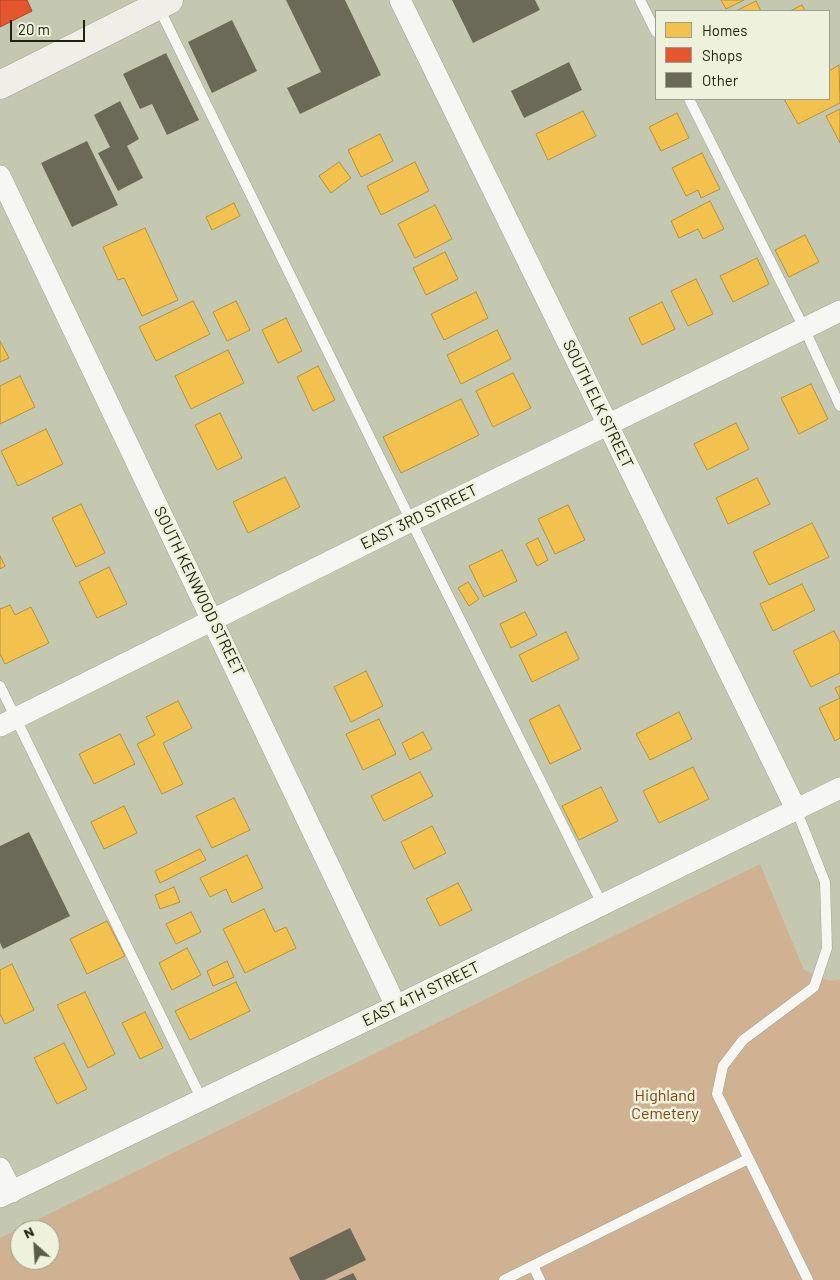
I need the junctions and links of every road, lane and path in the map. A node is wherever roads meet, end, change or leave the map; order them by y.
1 (400, 0) edge
2 (640, 0) edge
3 (161, 2) edge
4 (655, 30) edge
5 (0, 85) edge
6 (690, 100) edge
7 (0, 176) edge
8 (840, 311) edge
9 (804, 328) junction
10 (840, 406) edge
11 (608, 424) junction
12 (411, 521) junction
13 (212, 619) junction
14 (0, 686) edge
15 (8, 722) edge
16 (840, 788) edge
17 (796, 809) junction
18 (602, 904) junction
19 (396, 1006) junction
20 (202, 1100) junction
21 (748, 1159) junction
22 (0, 1168) edge
23 (6, 1195) edge
24 (533, 1266) junction
25 (504, 1280) edge
26 (540, 1280) edge
27 (808, 1280) edge

1 - 11 street, SOUTH ELK STREET
2 - 4 lane
3 - 5 main road
3 - 12 lane
6 - 9 lane
7 - 13 street, SOUTH KENWOOD STREET
8 - 9 street, EAST 3RD STREET
9 - 10 lane
9 - 11 street, EAST 3RD STREET
11 - 12 street, EAST 3RD STREET
11 - 17 street, SOUTH ELK STREET
12 - 13 street, EAST 3RD STREET
12 - 18 lane
13 - 15 street, EAST 3RD STREET
13 - 19 street, SOUTH KENWOOD STREET
14 - 15 lane
15 - 20 lane
16 - 17 street, EAST 4TH STREET
17 - 18 street, EAST 4TH STREET
17 - 21 lane
18 - 19 street, EAST 4TH STREET
19 - 20 street, EAST 4TH STREET
20 - 23 street, EAST 4TH STREET
21 - 24 lane
21 - 27 lane
22 - 23 street
24 - 25 lane
24 - 26 lane

